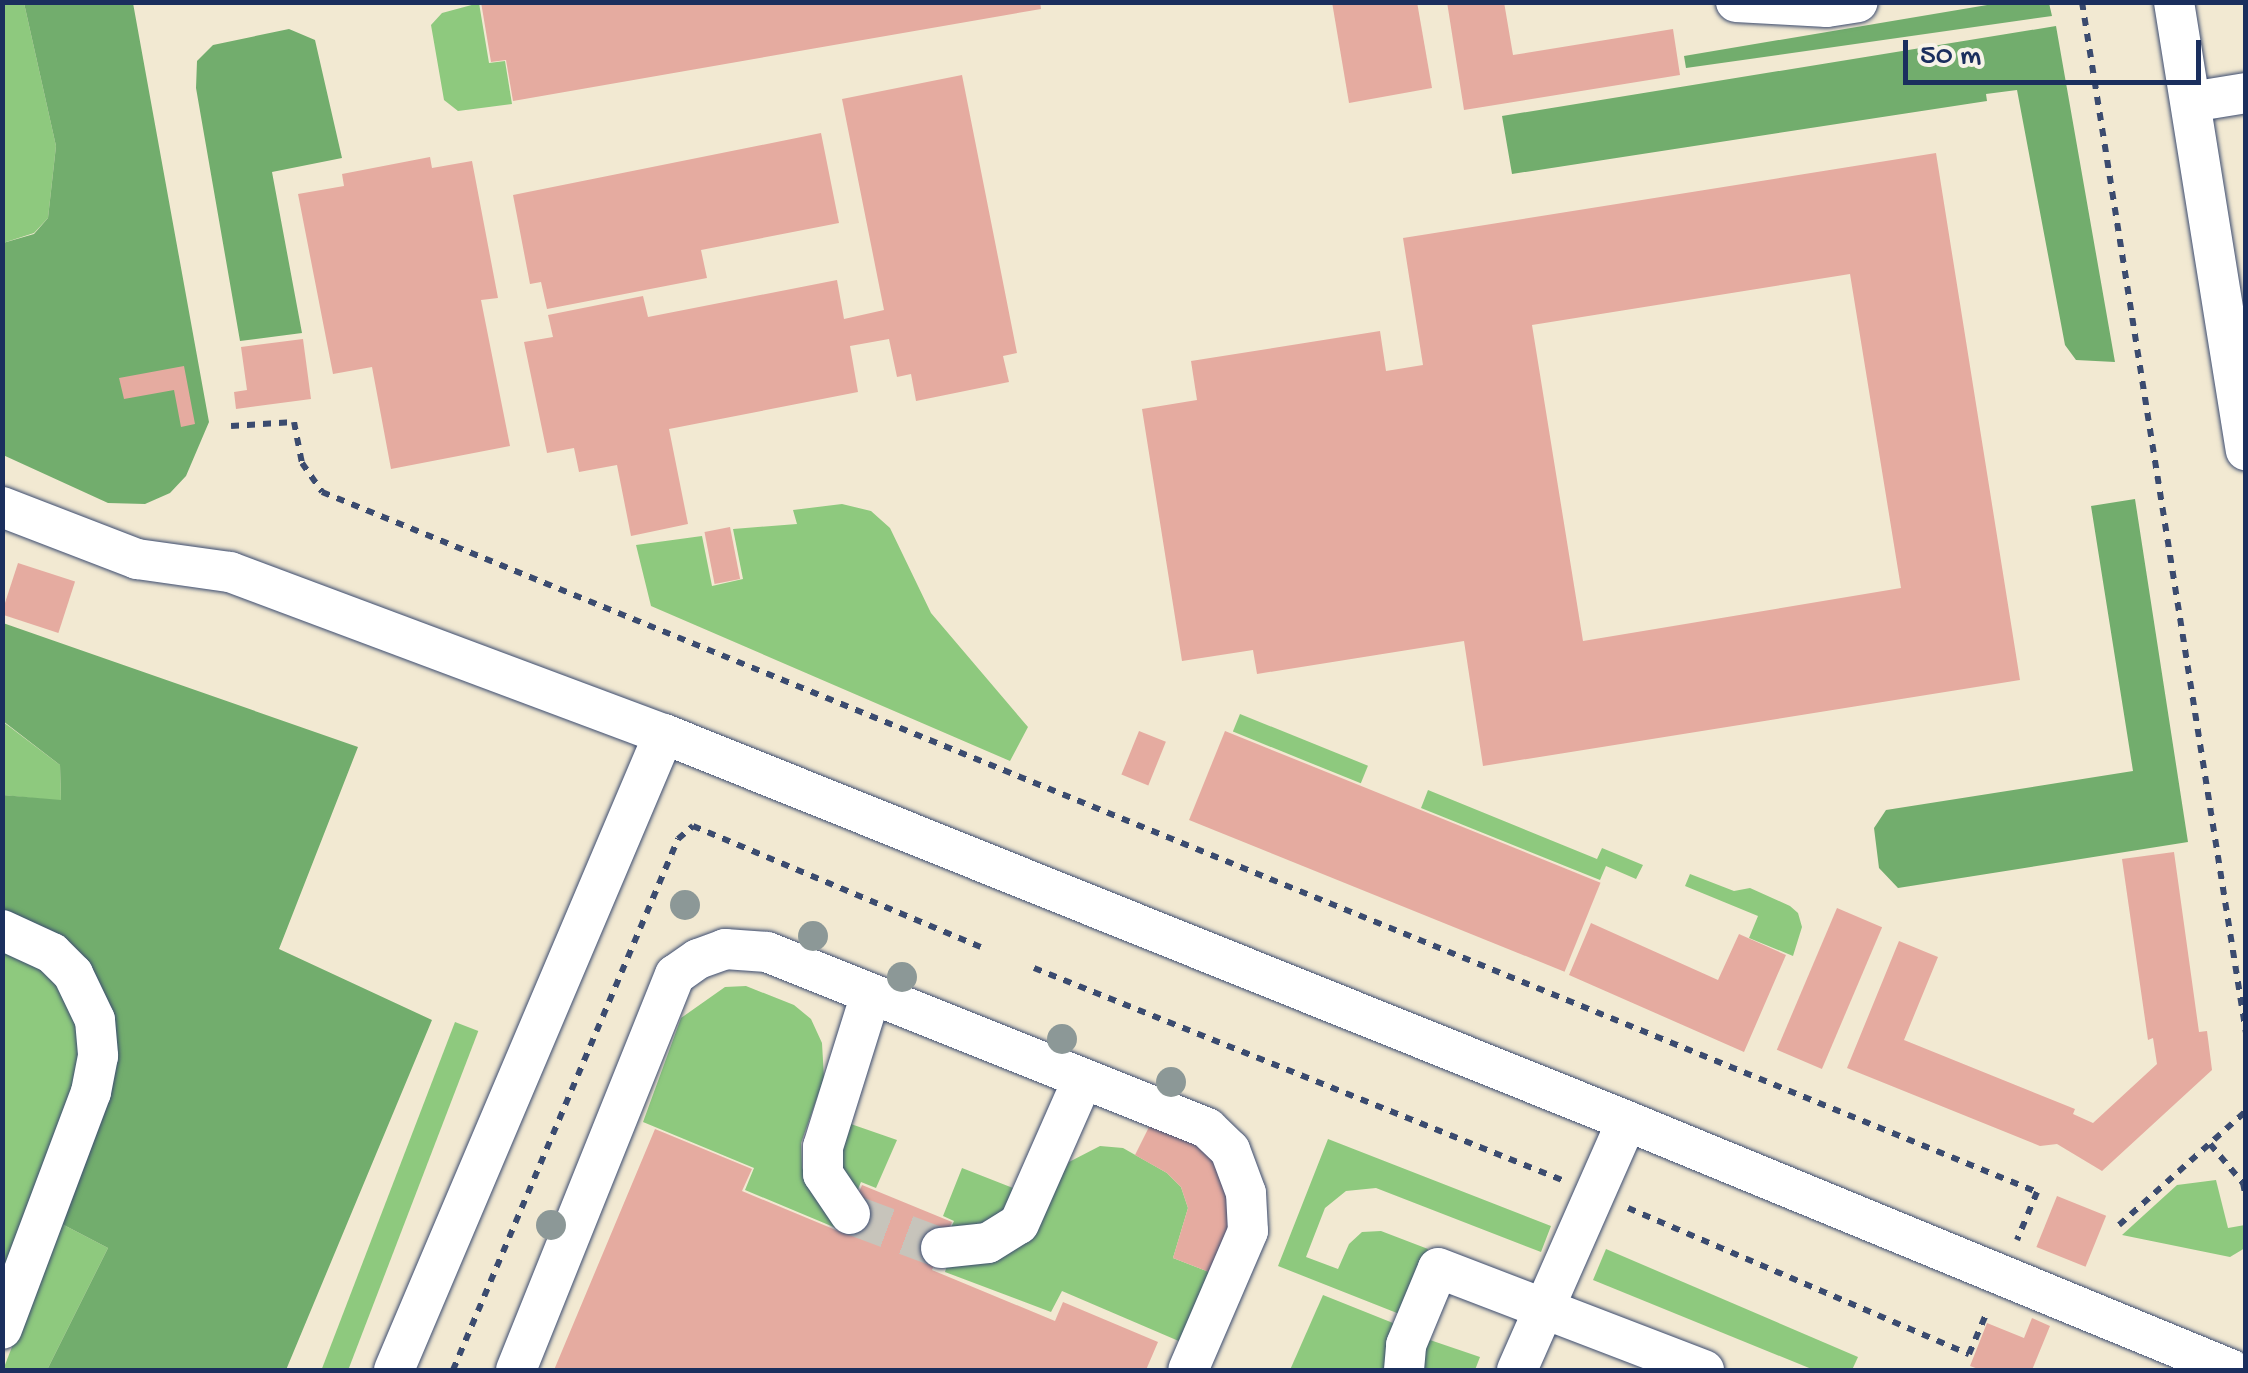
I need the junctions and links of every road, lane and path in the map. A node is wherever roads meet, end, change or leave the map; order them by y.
1 (1736, 2) edge
2 (1858, 2) edge
3 (2082, 2) edge
4 (2174, 2) edge
5 (2246, 93) edge
6 (2190, 102) junction
7 (231, 426) dead end
8 (2246, 450) edge
9 (2, 507) edge
10 (664, 734) junction
11 (2, 930) edge
12 (1034, 968) dead end
13 (871, 994) junction
14 (2246, 1033) edge
15 (1083, 1079) junction
16 (2246, 1111) edge
17 (1627, 1121) junction
18 (2210, 1144) junction
19 (1584, 1188) junction
20 (2246, 1199) edge
21 (850, 1214) tunnel mouth
22 (2119, 1225) dead end
23 (941, 1248) tunnel mouth
24 (2012, 1280) junction
25 (1545, 1309) junction
26 (2, 1329) edge
27 (1647, 1360) edge
28 (394, 1370) edge
29 (516, 1370) edge
30 (1188, 1370) edge
31 (1404, 1370) edge
32 (1518, 1370) edge
33 (1704, 1370) edge
34 (2232, 1370) edge

1 - 2 street
3 - 14 path
4 - 6 street
5 - 6 street
6 - 8 street
7 - 24 path
9 - 10 street
10 - 17 street
10 - 28 street
11 - 26 street
12 - 19 path
13 - 15 street
13 - 21 street
13 - 29 street
15 - 23 street
15 - 30 street
16 - 18 path
17 - 19 street
17 - 24 street
18 - 20 path
18 - 22 path
19 - 24 path
19 - 25 street
24 - 34 street
25 - 27 street
25 - 31 street
25 - 32 street
27 - 33 street

